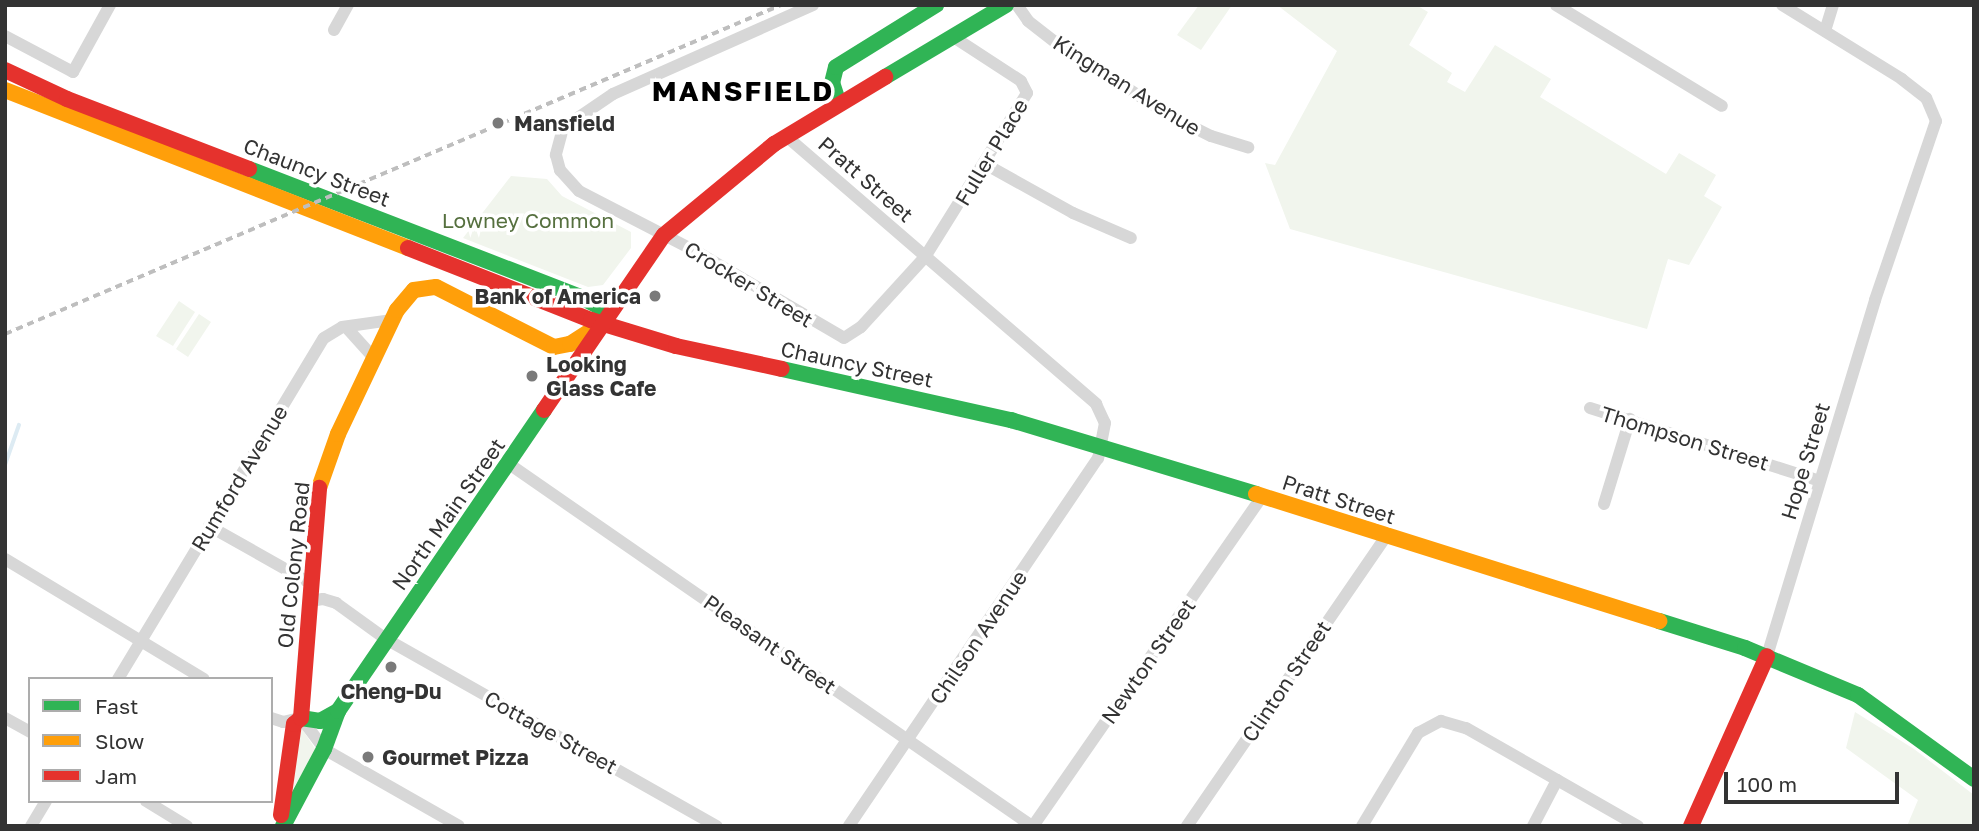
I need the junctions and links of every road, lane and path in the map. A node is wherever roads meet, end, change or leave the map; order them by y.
1 (110, 5) edge
2 (813, 5) edge
3 (936, 5) edge
4 (1006, 5) edge
5 (1017, 5) edge
6 (1556, 5) edge
7 (1782, 5) edge
8 (1833, 5) edge
9 (347, 6) edge
10 (334, 30) dead end
11 (1825, 32) junction
12 (5, 36) edge
13 (952, 36) junction
14 (5, 70) edge
15 (5, 90) edge
16 (839, 104) junction
17 (1722, 106) dead end
18 (786, 136) junction
19 (1248, 147) dead end
20 (985, 164) junction
21 (664, 236) junction
22 (1131, 239) dead end
23 (925, 257) junction
24 (391, 320) junction
25 (605, 321) junction
26 (346, 327) junction
27 (554, 347) junction
28 (374, 358) junction
29 (554, 395) junction
30 (1590, 408) dead end
31 (1630, 419) junction
32 (1101, 445) junction
33 (509, 464) junction
34 (1820, 481) junction
35 (1262, 496) junction
36 (1604, 504) dead end
37 (209, 526) junction
38 (1386, 536) junction
39 (5, 559) edge
40 (310, 583) junction
41 (310, 601) junction
42 (386, 639) junction
43 (141, 640) junction
44 (1767, 656) junction
45 (119, 677) edge
46 (201, 677) edge
47 (338, 710) junction
48 (5, 718) edge
49 (301, 718) junction
50 (273, 719) edge
51 (28, 731) edge
52 (907, 740) junction
53 (324, 749) junction
54 (1974, 779) edge
55 (1557, 780) junction
56 (45, 803) edge
57 (149, 803) edge
58 (434, 820) edge
59 (31, 826) edge
60 (187, 826) edge
61 (281, 826) edge
62 (459, 826) edge
63 (717, 826) edge
64 (849, 826) edge
65 (1032, 826) edge
66 (1187, 826) edge
67 (1362, 826) edge
68 (1534, 826) edge
69 (1638, 826) edge
70 (1691, 826) edge

1 - 12 street
2 - 21 street
3 - 16 main road
4 - 13 main road, North Main Street
5 - 19 street, Kingman Avenue
6 - 17 street
7 - 11 street
8 - 11 street
9 - 10 street
11 - 34 street, Hope Street
13 - 16 main road, North Main Street
13 - 20 street, Fuller Place
14 - 25 main road, Chauncy Street
15 - 25 main road, Chauncy Street
16 - 18 main road, North Main Street
18 - 21 main road, North Main Street
18 - 23 street, Pratt Street
20 - 22 street
20 - 23 street, Fuller Place
21 - 23 street, Crocker Street
21 - 25 main road, North Main Street
23 - 32 street, Pratt Street
24 - 26 street, Rumford Avenue
24 - 27 main road, Old Colony Road
24 - 28 main road, Old Colony Road
25 - 27 main road
25 - 29 main road, North Main Street
25 - 32 main road, Chauncy Street
26 - 28 street
26 - 37 street, Rumford Avenue
27 - 29 main road
28 - 40 main road, Old Colony Road
29 - 33 main road, North Main Street
30 - 31 street, Thompson Street
31 - 34 street, Thompson Street
31 - 36 street
32 - 35 main road, Pratt Street
32 - 52 street, Chilson Avenue
33 - 42 main road, North Main Street
33 - 52 street, Pleasant Street
34 - 44 street, Hope Street
35 - 38 main road, Pratt Street
35 - 65 street, Newton Street
37 - 40 street
37 - 43 street, Rumford Avenue
38 - 44 main road, Pratt Street
38 - 66 street, Clinton Street
39 - 43 street
40 - 41 main road, Old Colony Road
41 - 42 street, Cottage Street
41 - 49 main road, Old Colony Road
42 - 47 main road, North Main Street
42 - 63 street, Cottage Street
43 - 45 street, Rumford Avenue
43 - 46 street
44 - 54 main road, Pratt Street
44 - 70 main road, Hope Street
47 - 49 main road
47 - 53 main road, North Main Street
48 - 51 street
49 - 50 street
49 - 53 street
49 - 61 main road, Old Colony Road
52 - 64 street, Chilson Avenue
52 - 65 street, Pleasant Street
53 - 58 street
53 - 61 main road, North Main Street
55 - 67 street
55 - 68 street
55 - 69 street
56 - 59 street
57 - 60 street
58 - 62 street

